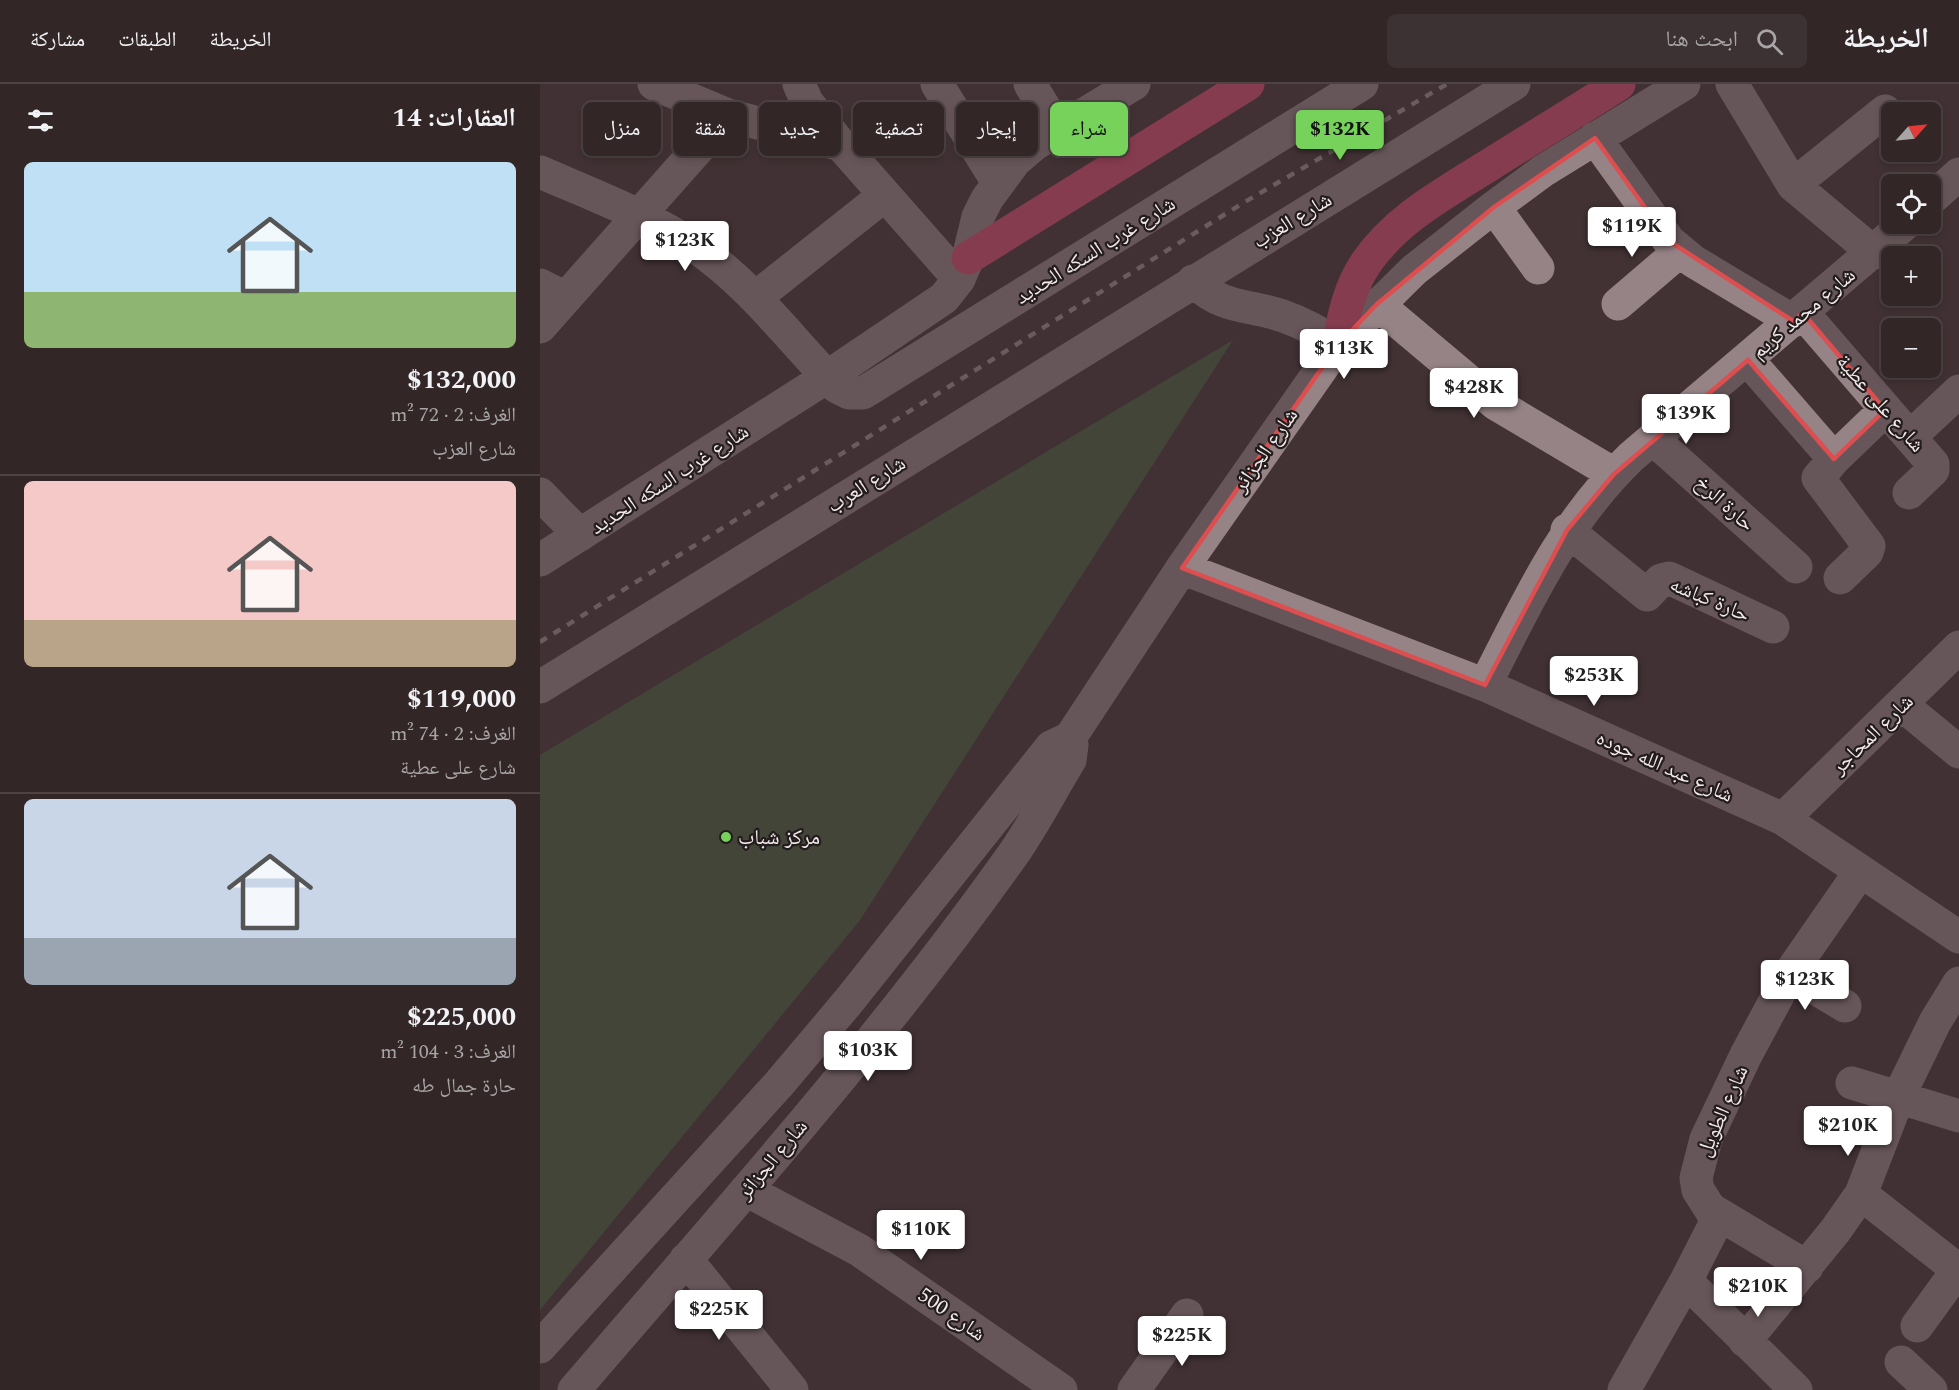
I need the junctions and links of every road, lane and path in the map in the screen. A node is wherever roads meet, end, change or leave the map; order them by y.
1 (654, 84) edge
2 (799, 84) edge
3 (937, 84) edge
4 (1030, 84) edge
5 (1134, 84) edge
6 (1248, 84) edge
7 (1362, 84) edge
8 (1514, 84) edge
9 (1619, 84) edge
10 (1684, 84) edge
11 (1732, 84) edge
12 (696, 102) edge
13 (807, 102) edge
14 (1104, 102) edge
15 (1881, 114) edge
16 (1050, 117) edge
17 (1050, 135) edge
18 (1595, 138) junction
19 (841, 145) edge
20 (693, 156) edge
21 (540, 172) edge
22 (1959, 174) edge
23 (997, 181) junction
24 (1793, 185) junction
25 (1941, 190) edge
26 (885, 195) junction
27 (1494, 207) junction
28 (640, 215) junction
29 (1894, 234) edge
30 (1680, 251) junction
31 (1874, 253) junction
32 (964, 268) junction
33 (1538, 268) dead end
34 (1193, 281) junction
35 (553, 291) edge
36 (755, 298) junction
37 (1377, 304) junction
38 (1618, 304) dead end
39 (1798, 317) junction
40 (540, 327) edge
41 (1338, 345) junction
42 (1748, 360) junction
43 (827, 377) junction
44 (1954, 406) edge
45 (1885, 410) junction
46 (1910, 437) junction
47 (1653, 439) junction
48 (1834, 459) junction
49 (1614, 474) junction
50 (1909, 493) dead end
51 (540, 494) edge
52 (1567, 530) junction
53 (580, 535) junction
54 (540, 560) edge
55 (1796, 567) dead end
56 (1182, 568) junction
57 (1840, 578) dead end
58 (1773, 627) dead end
59 (1959, 647) edge
60 (1485, 686) junction
61 (540, 687) edge
62 (1902, 705) junction
63 (1070, 738) junction
64 (1959, 752) edge
65 (1783, 819) junction
66 (1860, 872) junction
67 (1959, 937) edge
68 (1790, 973) junction
69 (1959, 983) edge
70 (1845, 1006) dead end
71 (1852, 1083) dead end
72 (1898, 1098) junction
73 (1959, 1116) edge
74 (746, 1190) junction
75 (1861, 1194) junction
76 (1712, 1210) junction
77 (687, 1259) junction
78 (1807, 1267) junction
79 (1686, 1281) junction
80 (1955, 1283) edge
81 (1187, 1315) dead end
82 (1917, 1326) dead end
83 (1746, 1341) junction
84 (540, 1347) edge
85 (1901, 1362) dead end
86 (574, 1390) edge
87 (792, 1390) edge
88 (1061, 1390) edge
89 (1134, 1390) edge
90 (1624, 1390) edge
91 (1796, 1390) edge
92 (1931, 1390) edge

1 - 12 street
2 - 13 street
3 - 23 street
4 - 16 street
5 - 14 street, شارع غرب السكه الحديد
6 - 32 highway
7 - 43 street, شارع غرب السكه الحديد
8 - 34 street, شارع العزب
9 - 41 highway
10 - 18 street, شارع الجزائر
11 - 24 street
15 - 24 street
17 - 23 street, شارع غرب السكه الحديد
18 - 27 street, شارع الجزائر
18 - 30 street, شارع على عطية
19 - 26 street
20 - 28 street
21 - 28 street
22 - 25 street
23 - 32 street, شارع غرب السكه الحديد
24 - 31 street
26 - 32 street
26 - 36 street
27 - 33 street
27 - 37 street, شارع الجزائر
28 - 35 street
28 - 36 street
29 - 31 street, شارع محمد كريم
30 - 38 street
30 - 39 street, شارع على عطية
31 - 39 street, شارع محمد كريم
32 - 43 street, شارع غرب السكه الحديد
34 - 41 street
34 - 61 street, شارع العرب
35 - 40 street
36 - 43 street
37 - 41 street, شارع الجزائر
37 - 49 street
39 - 42 street, شارع محمد كريم
39 - 45 street, شارع على عطية
41 - 56 street, شارع الجزائر
42 - 47 street, شارع محمد كريم
42 - 48 street
43 - 53 street, شارع غرب السكه الحديد
44 - 46 street
45 - 46 street, شارع على عطية
45 - 48 street
46 - 50 street, شارع على عطية
47 - 49 street, شارع محمد كريم
47 - 55 street, حارة الرخ
48 - 57 street
49 - 52 street, شارع محمد كريم
51 - 53 street
52 - 58 street, حارة كباشه
52 - 60 street, شارع محمد كريم
53 - 54 street, شارع غرب السكه الحديد
56 - 60 street, شارع عبد الله جوده
56 - 63 street, شارع الجزائر
59 - 62 street, شارع المحاجر
60 - 65 street, شارع عبد الله جوده
62 - 64 street
62 - 65 street, شارع المحاجر
63 - 74 street, شارع الجزائر
63 - 84 street, شارع الجزائر
65 - 66 street, شارع عبد الله جوده
66 - 67 street, شارع عبد الله جوده
66 - 68 street, شارع الطويل
68 - 70 street
68 - 76 street, شارع الطويل
69 - 72 street
71 - 72 street
72 - 73 street
72 - 75 street
74 - 77 street, شارع الجزائر
74 - 88 street, شارع 500
75 - 78 street
75 - 80 street
76 - 78 street
76 - 79 street
77 - 86 street, شارع الجزائر
77 - 87 street
78 - 83 street
79 - 83 street
79 - 90 street
80 - 82 street
81 - 89 street
83 - 91 street
85 - 92 street

